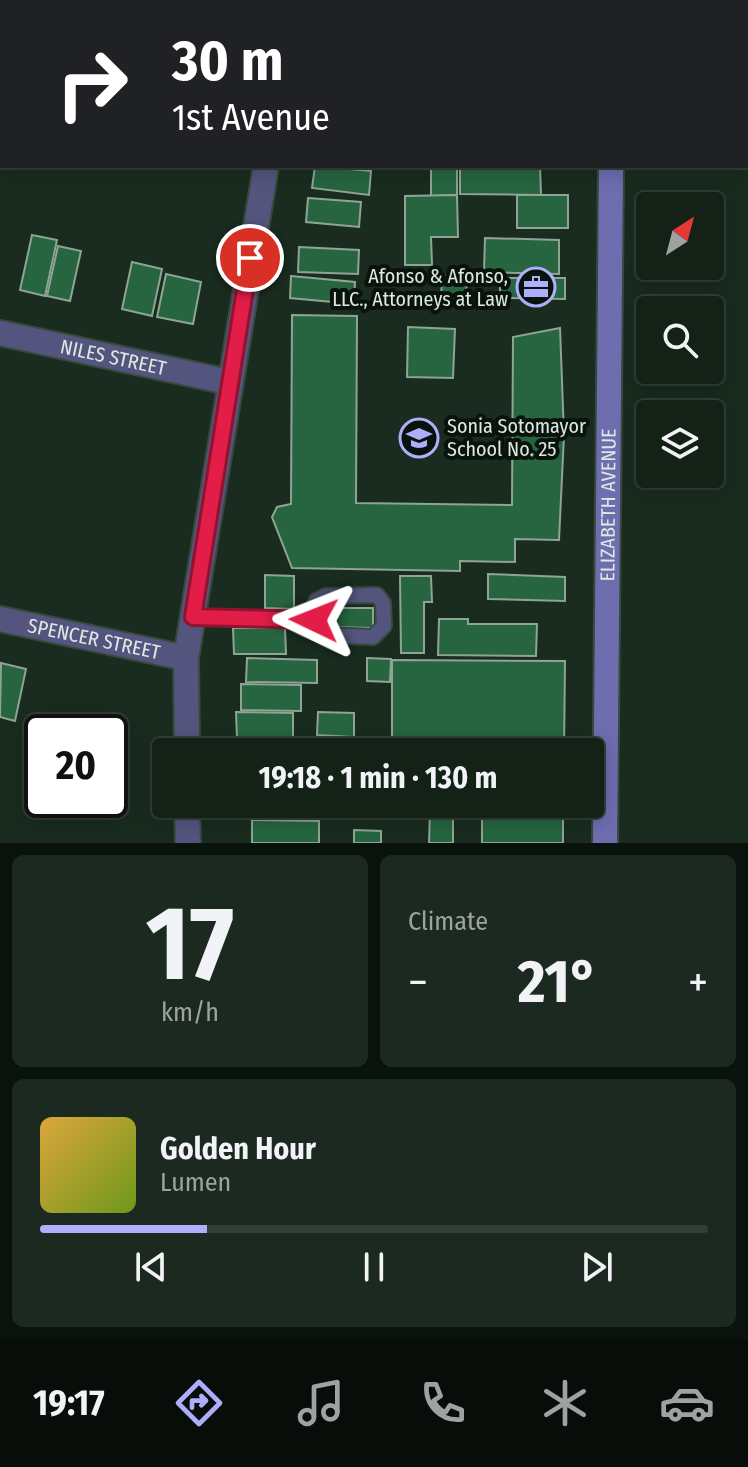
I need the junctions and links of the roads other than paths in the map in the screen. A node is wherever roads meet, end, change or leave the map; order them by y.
1 (266, 168) edge
2 (611, 168) edge
3 (0, 333) edge
4 (229, 382) junction
5 (193, 617) junction
6 (0, 619) edge
7 (314, 620) junction
8 (186, 658) junction
9 (187, 738) edge
10 (187, 818) edge
11 (188, 843) edge
12 (605, 843) edge

1 - 4 street
2 - 12 street, ELIZABETH AVENUE
3 - 4 street, NILES STREET
4 - 5 street
5 - 7 lane
5 - 8 street
6 - 8 street, SPENCER STREET
7 - 7 lane
8 - 9 street
10 - 11 street

